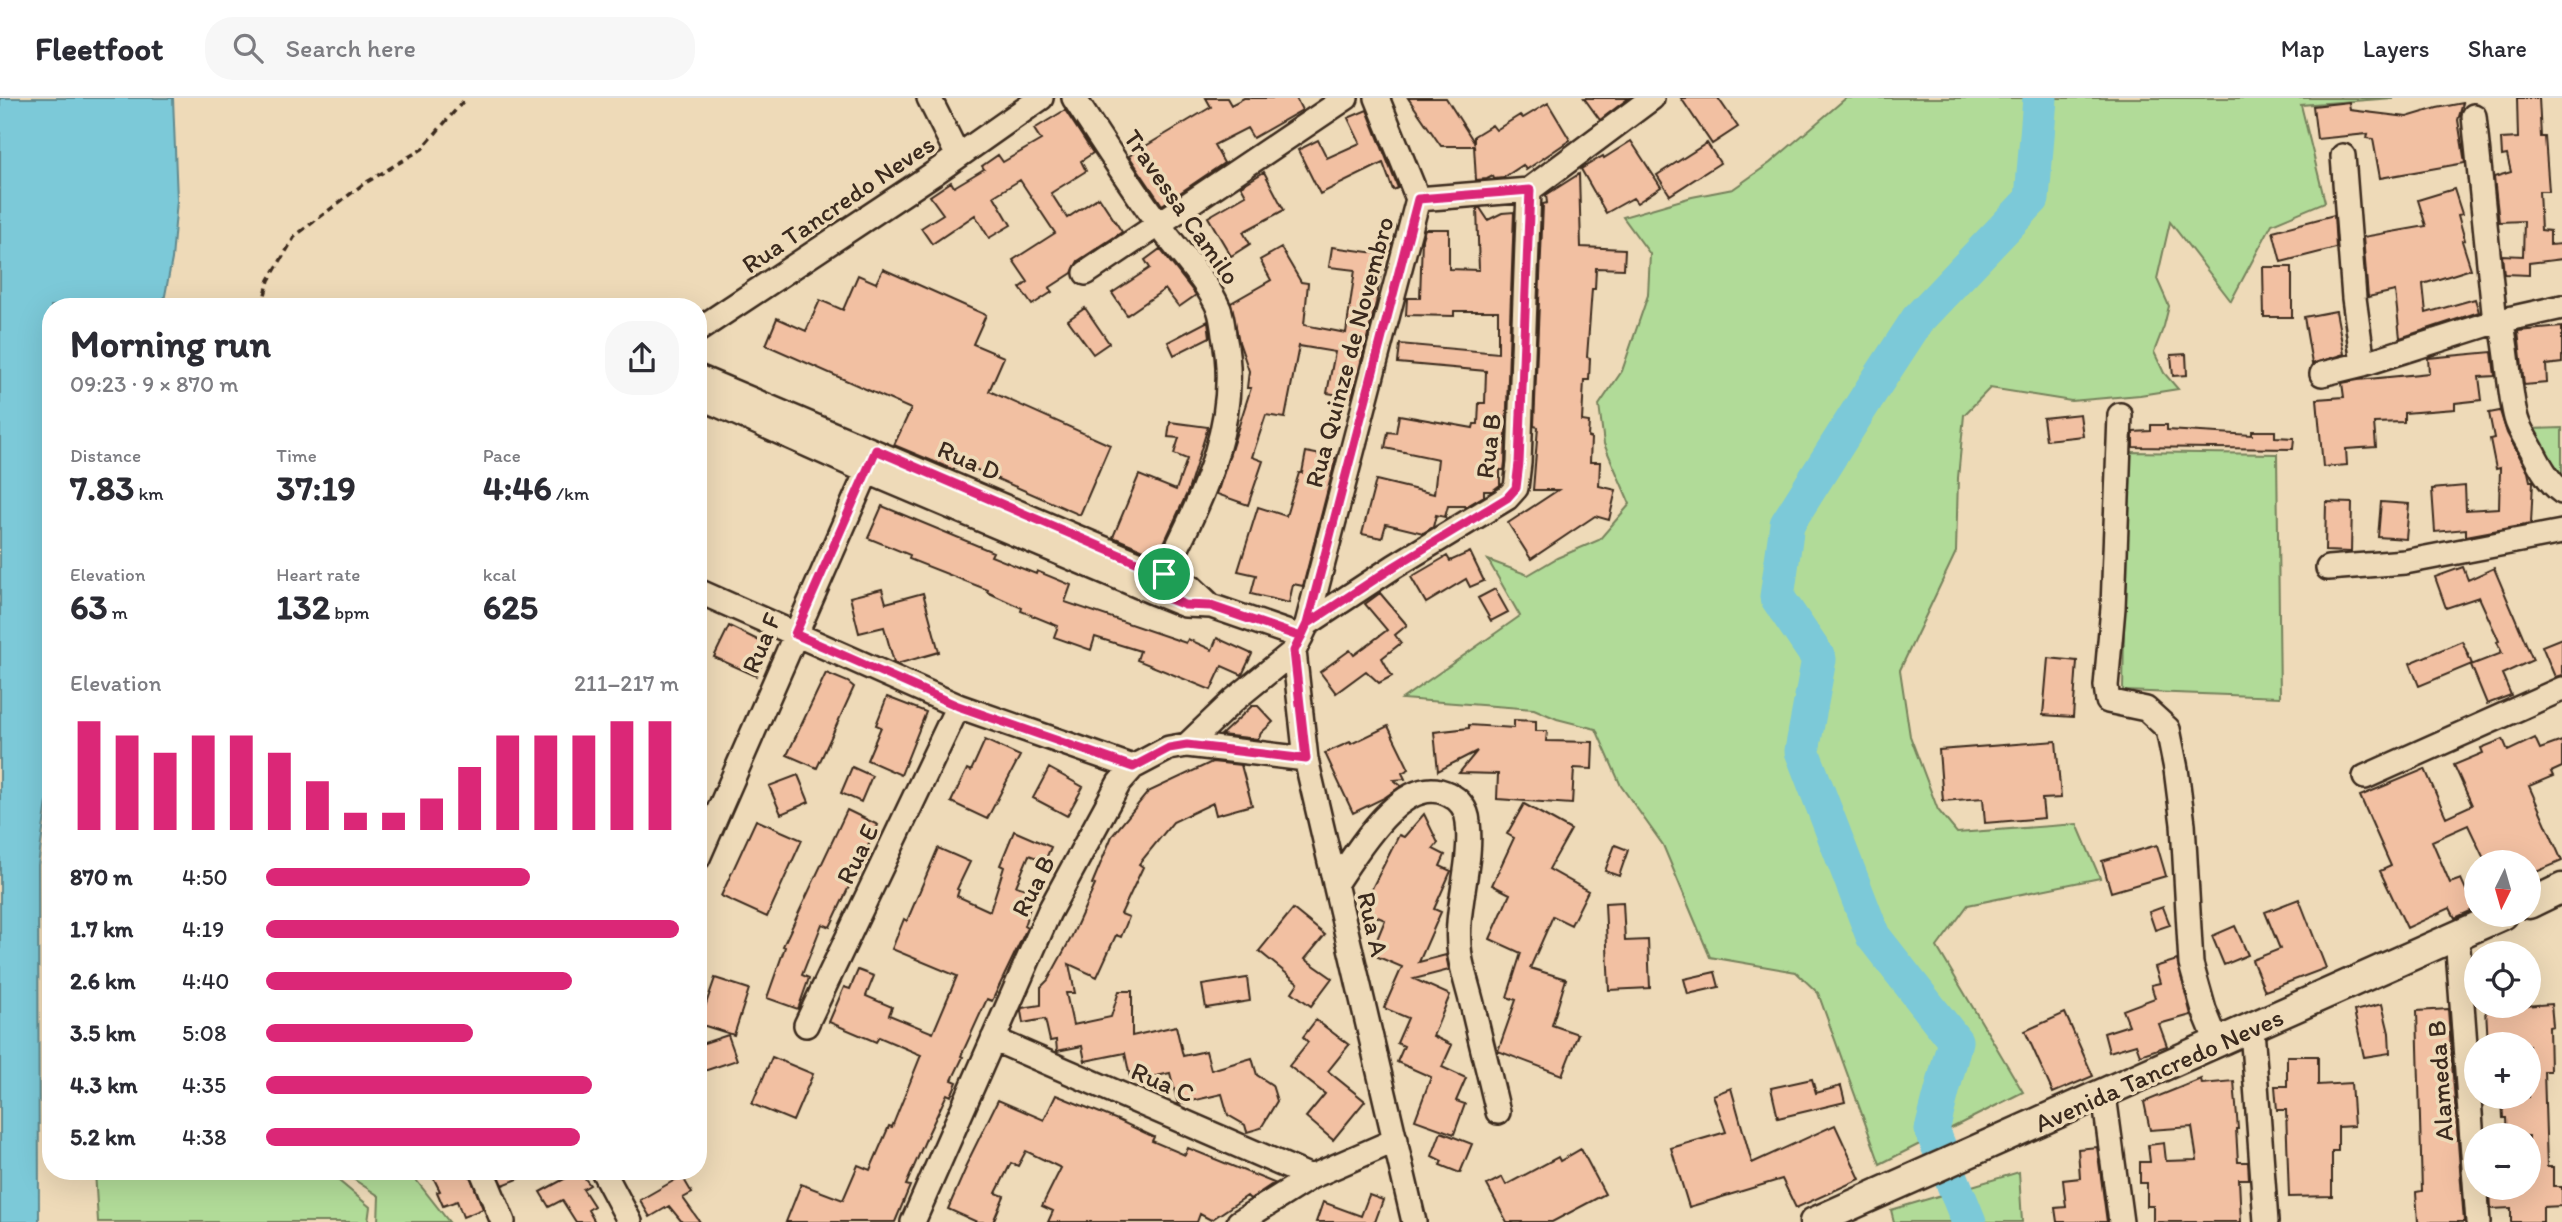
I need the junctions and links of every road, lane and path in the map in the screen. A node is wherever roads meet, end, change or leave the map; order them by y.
1 (466, 98) edge
2 (929, 98) edge
3 (1041, 98) edge
4 (1073, 98) edge
5 (1346, 98) edge
6 (1377, 98) edge
7 (1652, 98) edge
8 (2474, 116) dead end
9 (958, 156) junction
10 (2343, 156) dead end
11 (1530, 190) junction
12 (1418, 199) junction
13 (1159, 225) junction
14 (1086, 273) dead end
15 (264, 298) edge
16 (2562, 307) edge
17 (2498, 321) junction
18 (707, 324) edge
19 (2364, 364) junction
20 (2322, 374) dead end
21 (707, 381) edge
22 (707, 399) edge
23 (2120, 415) dead end
24 (871, 461) junction
25 (2562, 492) edge
26 (2562, 532) edge
27 (2328, 568) dead end
28 (1160, 583) junction
29 (707, 595) edge
30 (795, 634) junction
31 (1300, 638) junction
32 (2562, 689) edge
33 (958, 706) junction
34 (1187, 745) junction
35 (1306, 759) junction
36 (1133, 767) junction
37 (2365, 777) dead end
38 (707, 837) edge
39 (1335, 884) junction
40 (2562, 888) edge
41 (2541, 898) edge
42 (2475, 928) edge
43 (2457, 936) junction
44 (806, 1025) dead end
45 (2252, 1029) junction
46 (993, 1039) junction
47 (2218, 1044) junction
48 (2104, 1095) junction
49 (1498, 1112) dead end
50 (1396, 1140) junction
51 (1311, 1177) junction
52 (486, 1180) edge
53 (608, 1180) edge
54 (1831, 1218) edge
55 (503, 1222) edge
56 (630, 1222) edge
57 (913, 1222) edge
58 (1239, 1222) edge
59 (1414, 1222) edge
60 (2121, 1222) edge
61 (2266, 1222) edge
62 (2478, 1222) edge

1 - 15 path
2 - 9 street
3 - 9 street, Rua Tancredo Neves
4 - 13 street, Travessa Camilo
5 - 13 street
6 - 12 street, Rua Quinze de Novembro
7 - 11 street
8 - 17 street
9 - 18 street, Rua Tancredo Neves
10 - 19 street
11 - 12 street
11 - 31 street, Rua B
12 - 31 street, Rua Quinze de Novembro
13 - 14 street
13 - 28 street, Travessa Camilo
16 - 17 street
17 - 19 street
17 - 25 street
19 - 20 street
21 - 24 street, Rua D
22 - 24 street, Rua D
23 - 47 street
24 - 28 street, Rua D
24 - 30 street, Rua F
26 - 27 street
28 - 31 street, Rua D
29 - 30 street
30 - 33 street
30 - 38 street, Rua F
31 - 34 street, Rua B
31 - 35 street, Rua A
32 - 37 street
33 - 36 street
33 - 44 street, Rua E
34 - 35 street
34 - 36 street, Rua B
35 - 39 street, Rua A
36 - 46 street, Rua B
39 - 49 street
39 - 50 street, Rua A
40 - 41 street
42 - 43 street, Avenida Tancredo Neves
43 - 45 street, Avenida Tancredo Neves
43 - 62 street, Alameda B
45 - 47 street, Avenida Tancredo Neves
45 - 61 street
46 - 51 street, Rua C
46 - 57 street, Rua B
47 - 48 street, Avenida Tancredo Neves
48 - 54 street, Avenida Tancredo Neves
48 - 60 street
50 - 51 street
50 - 59 street, Rua A
51 - 58 street
52 - 55 street
53 - 56 street

